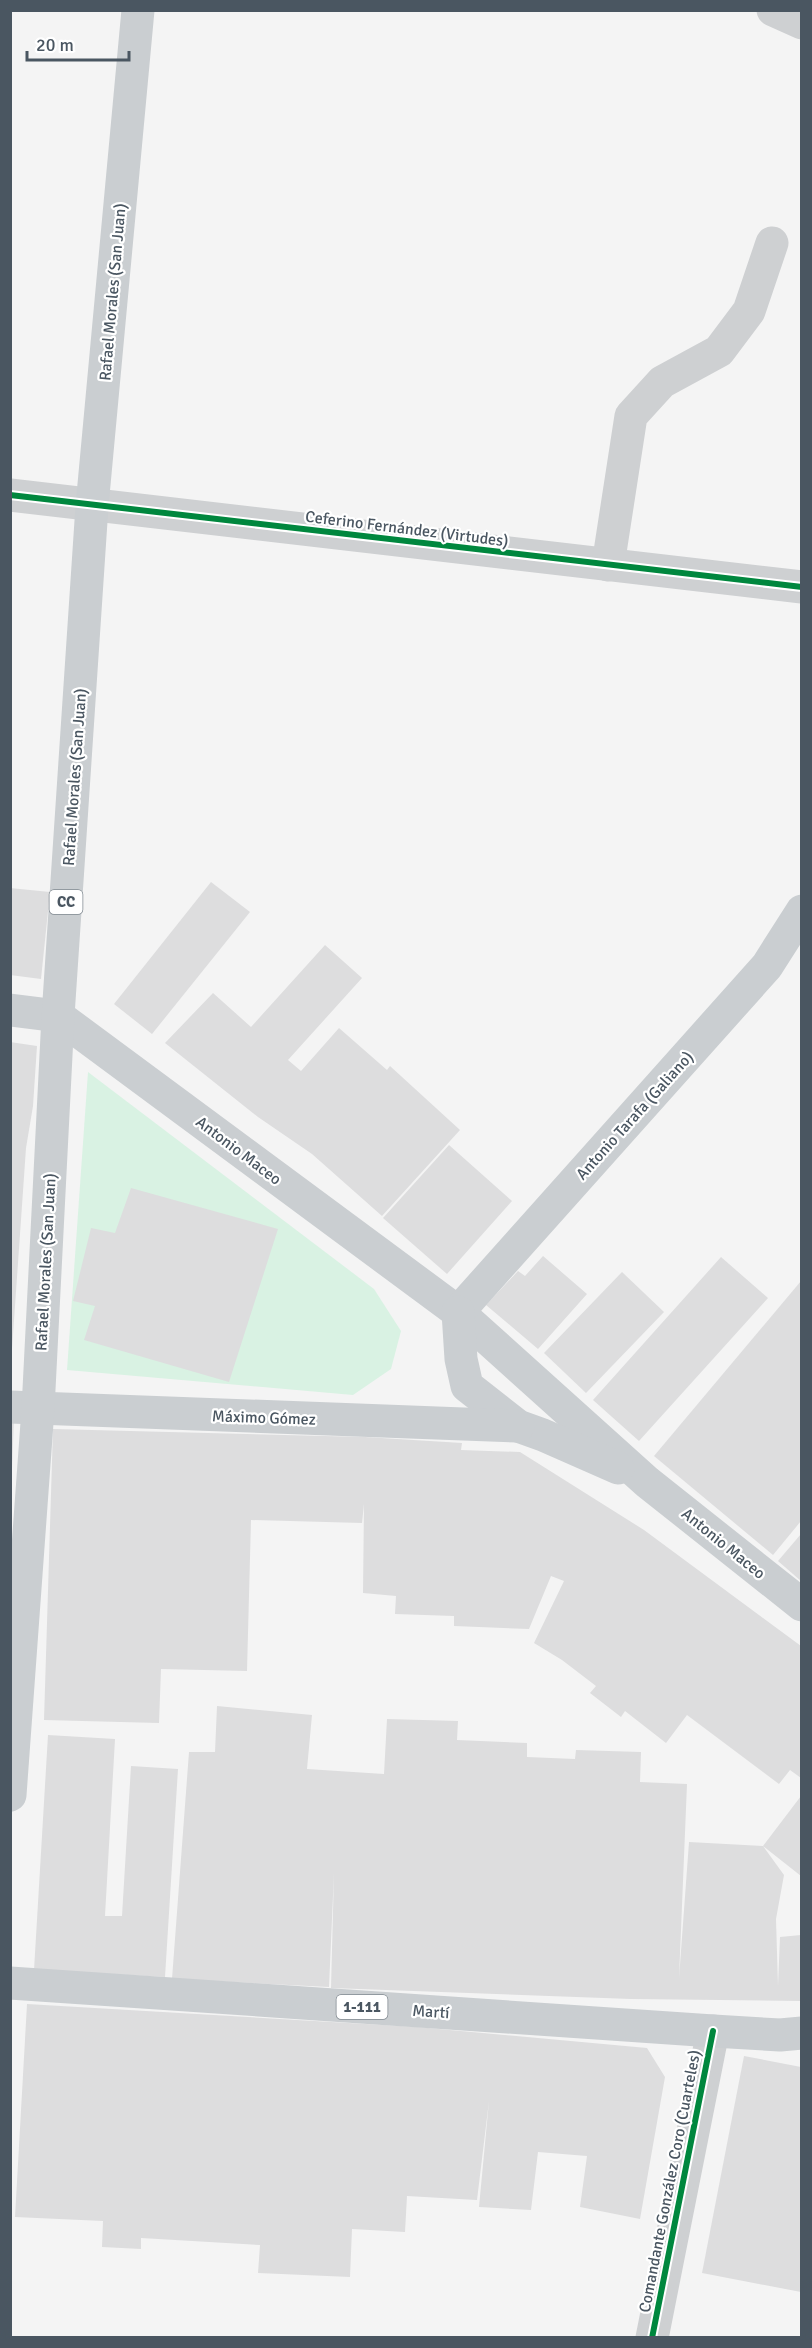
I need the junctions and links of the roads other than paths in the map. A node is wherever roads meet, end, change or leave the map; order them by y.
1 (138, 10) edge
2 (773, 10) edge
3 (801, 23) edge
4 (772, 243) dead end
5 (10, 495) edge
6 (92, 506) junction
7 (608, 565) junction
8 (801, 587) edge
9 (801, 911) edge
10 (792, 943) edge
11 (10, 1010) edge
12 (58, 1016) junction
13 (458, 1312) junction
14 (24, 1408) edge
15 (518, 1426) junction
16 (647, 1482) junction
17 (801, 1605) edge
18 (10, 1796) edge
19 (10, 1983) edge
20 (713, 2031) junction
21 (794, 2036) edge
22 (652, 2337) edge

1 - 6 main road, Rafael Morales (San Juan) / CC
2 - 3 street
4 - 7 street
5 - 6 street, Ceferino Fernández (Virtudes)
6 - 7 street, Ceferino Fernández (Virtudes)
6 - 12 main road, Rafael Morales (San Juan) / CC
7 - 8 street, Ceferino Fernández (Virtudes)
9 - 10 main road, Antonio Tarafa (Galiano)
10 - 13 main road, Antonio Tarafa (Galiano)
11 - 12 main road, Antonio Maceo
12 - 13 main road, Antonio Maceo
12 - 14 main road, Rafael Morales (San Juan) / CC
13 - 15 main road, Antonio Maceo
13 - 16 main road, Antonio Maceo
14 - 15 main road, Máximo Gómez
14 - 18 main road, Rafael Morales (San Juan) / CC
15 - 16 main road, Antonio Maceo
16 - 17 main road, Antonio Maceo
19 - 20 main road, Martí / 1-111
20 - 21 main road, Martí / 1-111
20 - 22 street, Comandante González Coro (Cuarteles)

